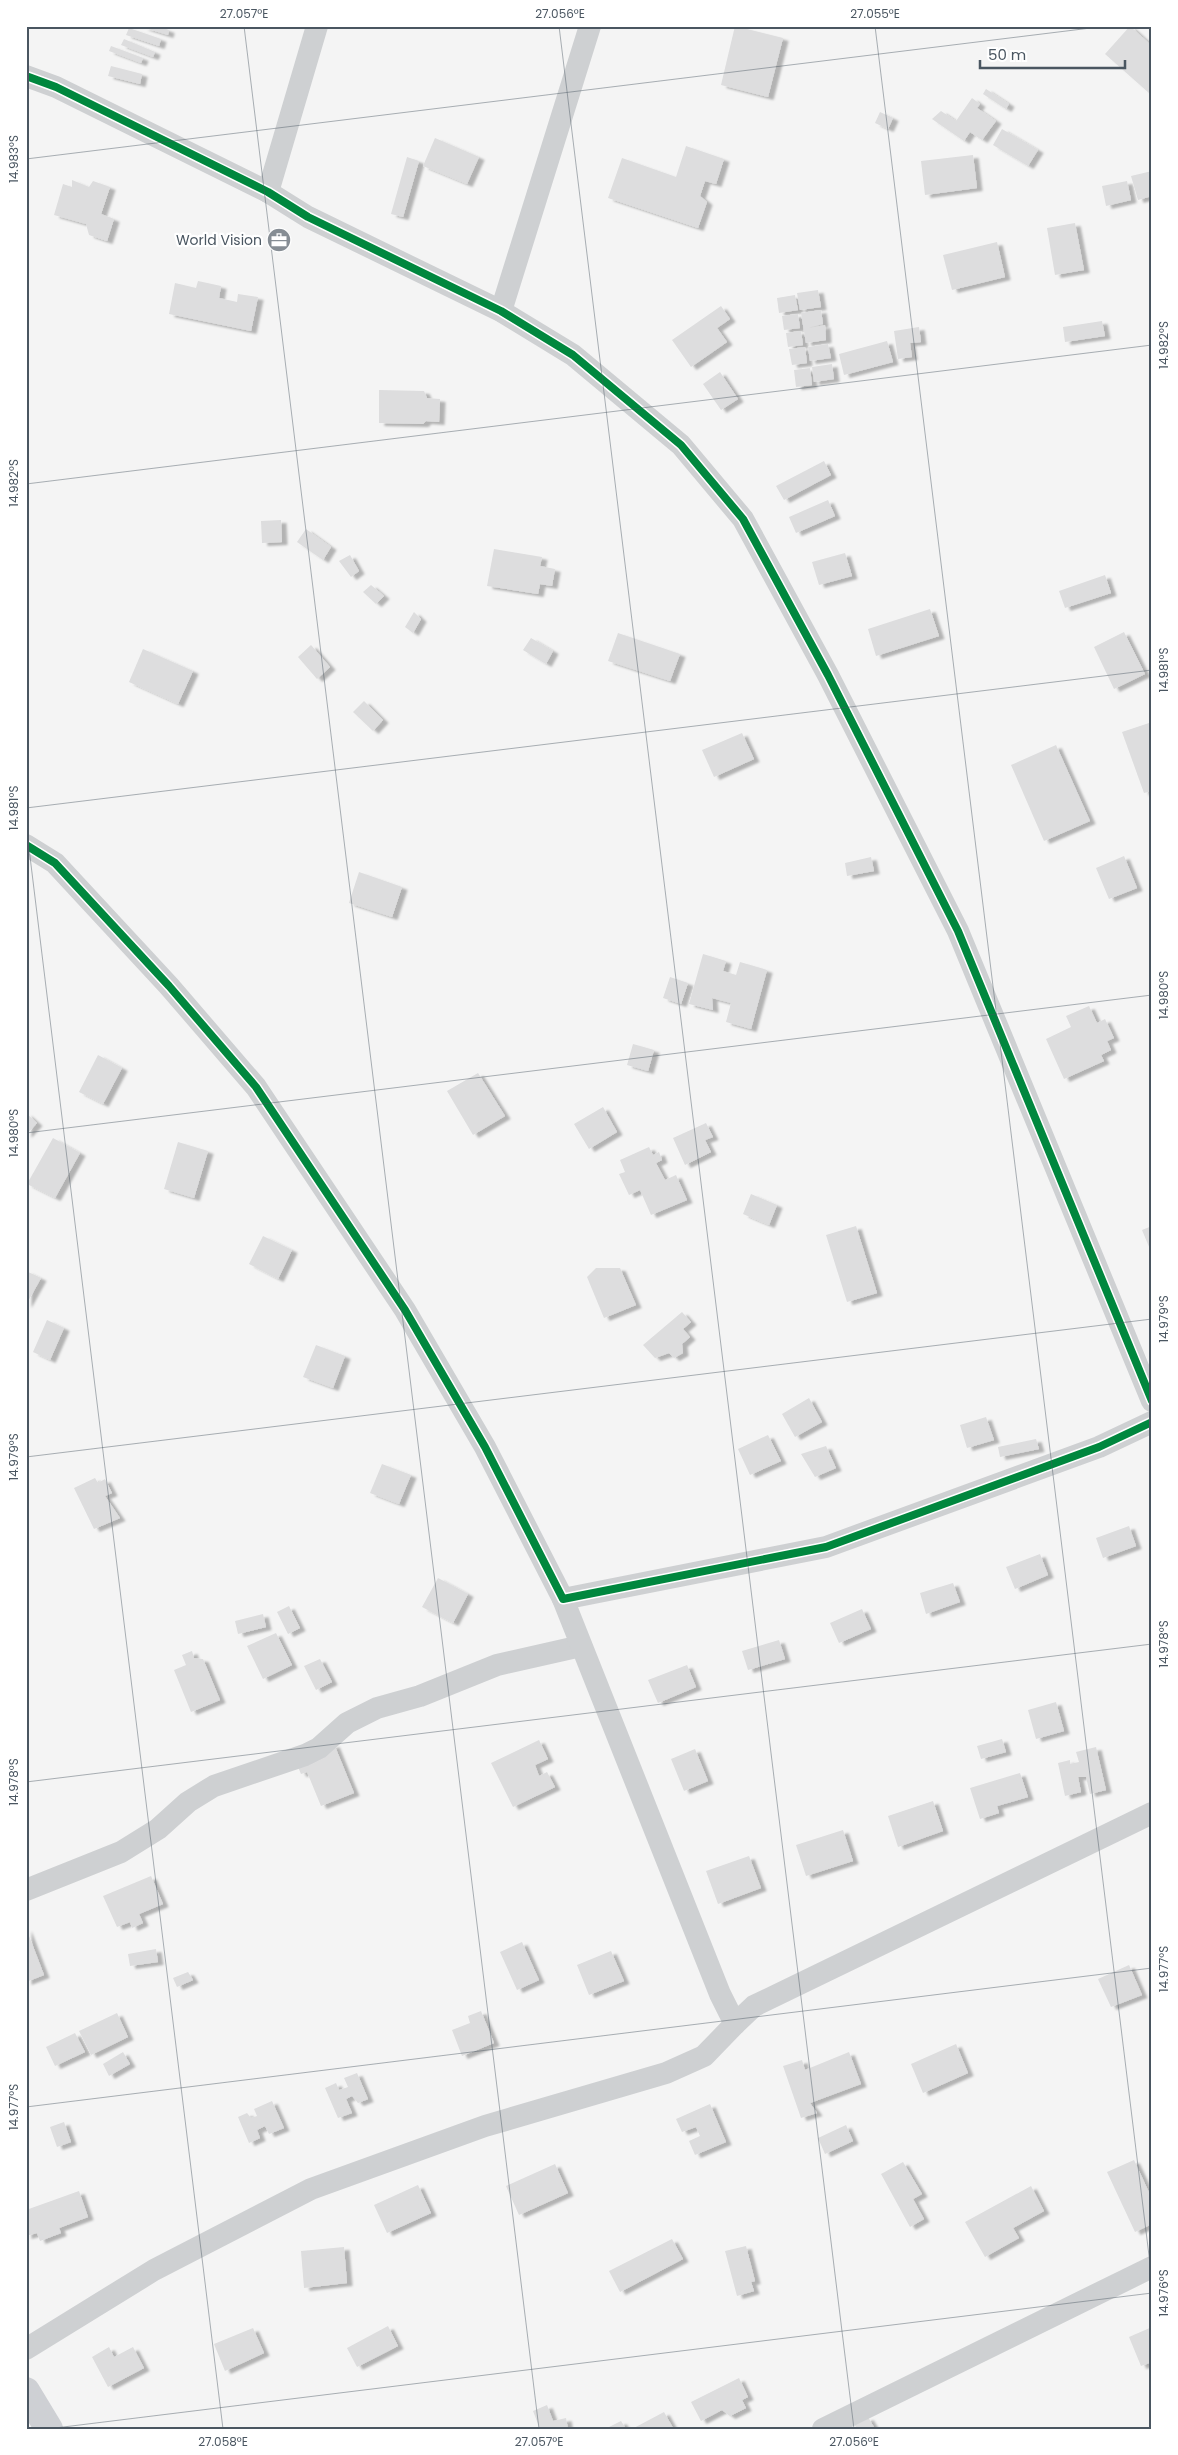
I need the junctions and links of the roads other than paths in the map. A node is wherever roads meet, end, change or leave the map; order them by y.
1 (317, 26) edge
2 (590, 26) edge
3 (26, 76) edge
4 (268, 192) junction
5 (501, 311) junction
6 (26, 845) edge
7 (1152, 1401) edge
8 (1152, 1422) edge
9 (563, 1599) junction
10 (581, 1646) junction
11 (1152, 1813) edge
12 (26, 1890) edge
13 (735, 2024) junction
14 (1152, 2267) edge
15 (26, 2349) edge
16 (26, 2391) edge
17 (49, 2429) edge
18 (823, 2429) edge

1 - 4 street
2 - 5 street
3 - 4 street
4 - 5 street
5 - 7 street
6 - 9 street
8 - 9 street
9 - 10 street
10 - 12 street
10 - 13 street
11 - 13 street
13 - 15 street
14 - 18 street
16 - 17 street

